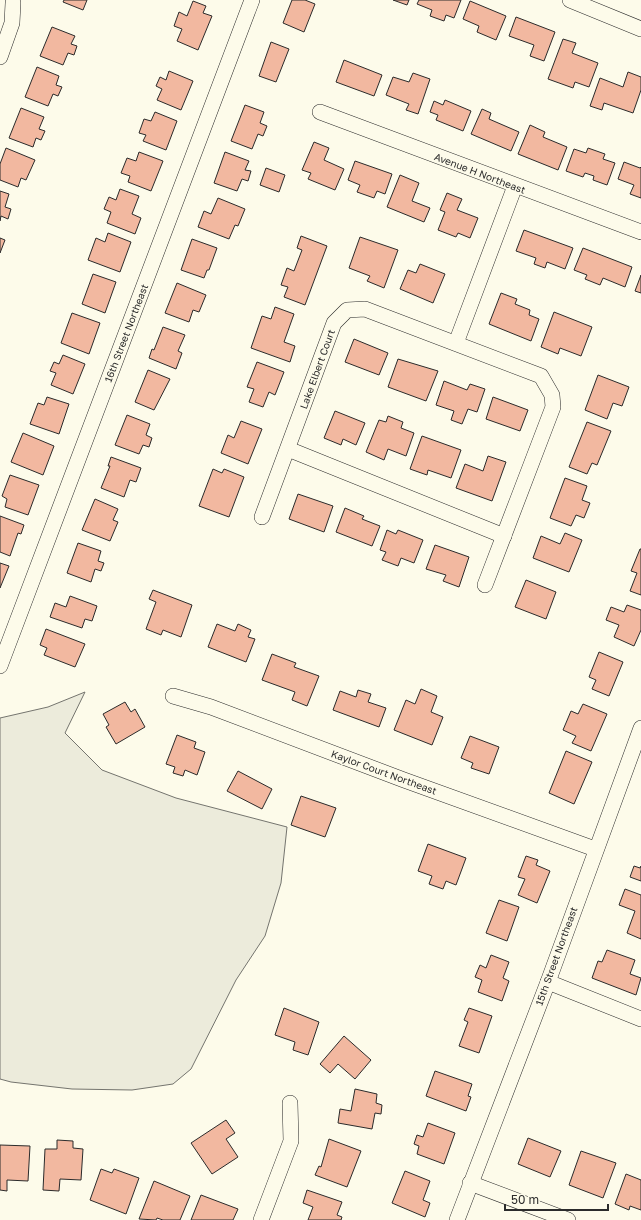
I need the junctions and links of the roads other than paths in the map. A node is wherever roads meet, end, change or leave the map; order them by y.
1 (252, 0) edge
2 (570, 0) edge
3 (11, 2) edge
4 (641, 29) edge
5 (0, 57) edge
6 (320, 112) dead end
7 (515, 186) junction
8 (641, 232) edge
9 (456, 343) junction
10 (288, 449) junction
11 (262, 516) dead end
12 (504, 536) junction
13 (485, 585) dead end
14 (0, 666) edge
15 (173, 696) dead end
16 (641, 728) edge
17 (595, 849) junction
18 (548, 982) junction
19 (641, 1019) edge
20 (290, 1103) dead end
21 (470, 1183) junction
22 (261, 1220) edge
23 (457, 1220) edge
24 (568, 1220) edge

1 - 14 street, 16th Street Northeast
2 - 4 street
3 - 5 street
6 - 7 street, Avenue H Northeast
7 - 8 street, Avenue H Northeast
7 - 9 street
9 - 10 street, Lake Elbert Court
9 - 12 street, Lake Elbert Court
10 - 11 street, Lake Elbert Court
10 - 12 street
12 - 13 street, Lake Elbert Court
15 - 17 street, Kaylor Court Northeast
16 - 17 street, 15th Street Northeast
17 - 18 street, 15th Street Northeast
18 - 19 street
18 - 21 street, 15th Street Northeast
20 - 22 street
21 - 23 street, 15th Street Northeast
21 - 24 street

